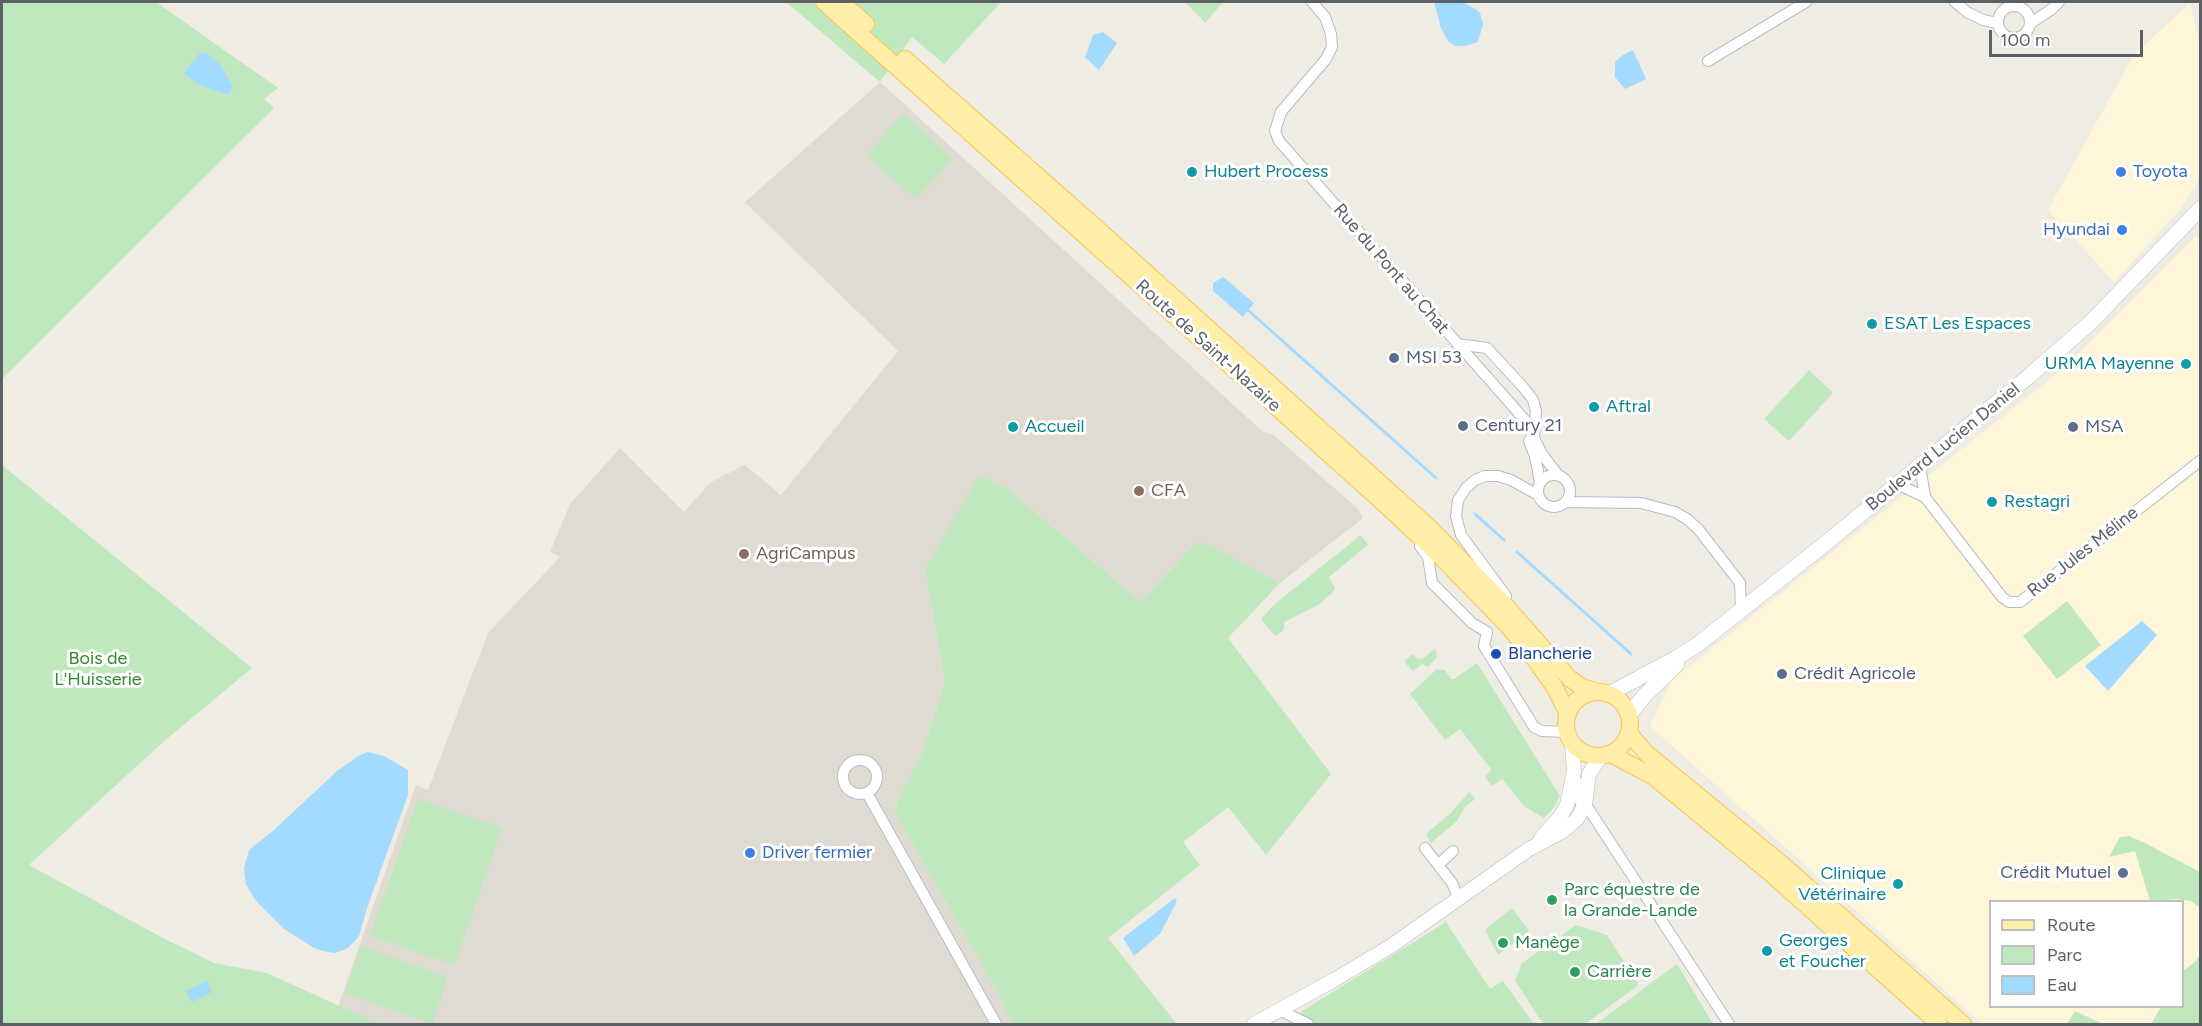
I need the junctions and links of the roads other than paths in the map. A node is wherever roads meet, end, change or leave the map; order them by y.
1 (824, 2) edge
2 (841, 2) edge
3 (1312, 2) edge
4 (1806, 2) edge
5 (1955, 2) edge
6 (2059, 2) edge
7 (1997, 22) junction
8 (2031, 22) junction
9 (1708, 61) dead end
10 (2200, 209) edge
11 (1457, 344) junction
12 (1518, 413) junction
13 (1534, 436) junction
14 (2200, 461) edge
15 (1920, 465) junction
16 (1558, 475) junction
17 (1540, 482) junction
18 (1897, 484) junction
19 (1538, 495) junction
20 (1925, 497) junction
21 (1378, 498) junction
22 (1566, 502) junction
23 (1741, 609) junction
24 (1508, 626) junction
25 (1487, 632) junction
26 (1697, 645) junction
27 (1544, 647) junction
28 (1603, 693) junction
29 (1568, 714) junction
30 (1629, 715) junction
31 (1629, 733) junction
32 (1570, 738) junction
33 (1606, 755) junction
34 (1574, 776) junction
35 (867, 792) dead end
36 (1585, 805) junction
37 (1425, 848) dead end
38 (1528, 849) junction
39 (1453, 851) dead end
40 (1438, 865) junction
41 (1459, 899) junction
42 (1279, 1010) junction
43 (996, 1024) edge
44 (1254, 1024) edge
45 (1308, 1024) edge
46 (1729, 1024) edge
47 (1939, 1024) edge
48 (1963, 1024) edge

1 - 21 main road, Route de Saint-Nazaire
2 - 27 main road, Route de Saint-Nazaire
3 - 11 street, Rue du Pont au Chat
4 - 9 street
5 - 7 street
6 - 8 street
7 - 8 street
7 - 8 street
10 - 15 main road, Boulevard Lucien Daniel
11 - 12 street, Rue du Pont au Chat
11 - 13 street
12 - 13 street
12 - 17 street
13 - 16 street
14 - 20 street, Rue Jules Méline
15 - 18 main road, Boulevard Lucien Daniel
15 - 20 street
16 - 17 street
16 - 22 street
17 - 19 street
18 - 20 street, Rue Jules Méline
18 - 23 main road, Boulevard Lucien Daniel
19 - 22 street
19 - 27 street
21 - 24 main road, Route de Saint-Nazaire
21 - 25 street
22 - 23 street
23 - 26 main road, Boulevard Lucien Daniel
24 - 25 street
24 - 29 main road, Route de Saint-Nazaire
25 - 32 street
26 - 28 main road, Boulevard Lucien Daniel
26 - 30 main road, Boulevard Lucien Daniel
27 - 28 main road, Route de Saint-Nazaire
28 - 29 main road
28 - 30 main road
29 - 32 main road
30 - 31 main road
31 - 33 main road
31 - 48 main road
32 - 33 main road
32 - 34 street
33 - 36 street
33 - 47 main road
34 - 36 street
34 - 38 street
35 - 43 street
36 - 38 street
36 - 46 street
37 - 40 street
38 - 41 street
39 - 40 street
40 - 41 street
41 - 42 street
42 - 44 street
42 - 45 street

